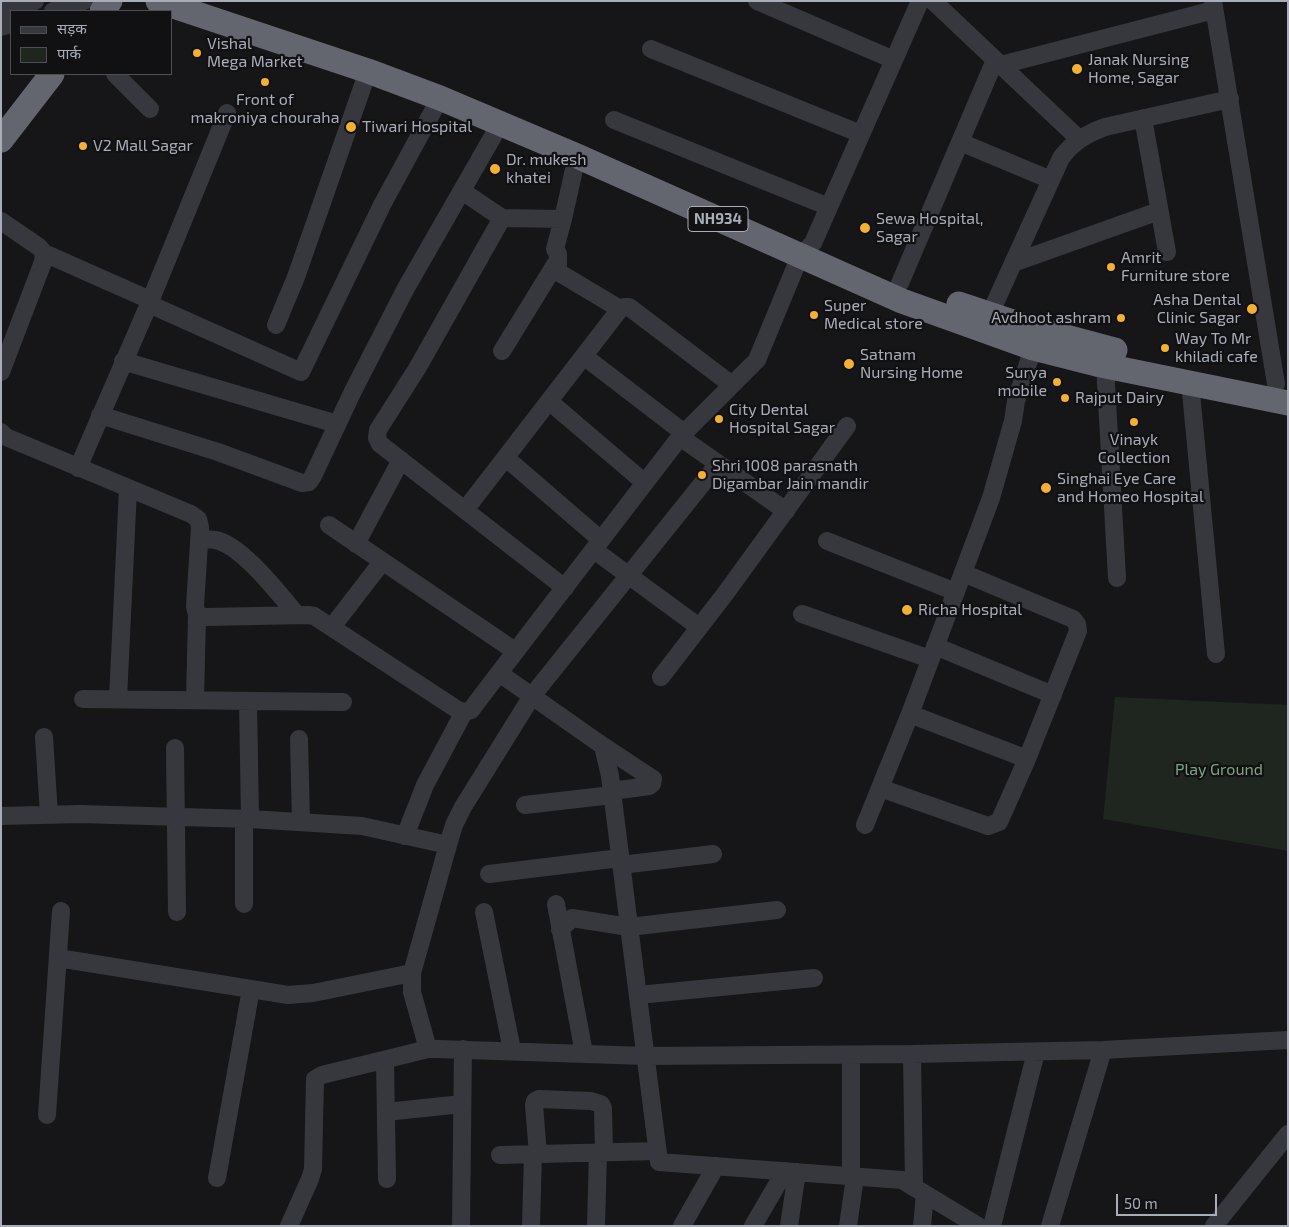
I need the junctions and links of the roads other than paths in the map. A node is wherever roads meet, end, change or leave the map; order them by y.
1 (35, 1) edge
2 (84, 1) edge
3 (158, 1) edge
4 (192, 1) edge
5 (757, 1) edge
6 (920, 1) edge
7 (933, 1) edge
8 (1214, 6) edge
9 (1, 10) edge
10 (56, 10) edge
11 (651, 49) dead end
12 (894, 60) junction
13 (998, 62) junction
14 (368, 71) junction
15 (51, 75) edge
16 (115, 75) edge
17 (440, 98) junction
18 (1230, 99) junction
19 (150, 109) dead end
20 (227, 113) dead end
21 (1143, 118) junction
22 (614, 120) dead end
23 (500, 124) junction
24 (862, 134) junction
25 (1079, 139) junction
26 (1, 140) edge
27 (960, 142) junction
28 (576, 156) junction
29 (1051, 180) junction
30 (462, 191) junction
31 (829, 207) junction
32 (1159, 210) junction
33 (502, 218) junction
34 (563, 219) junction
35 (1, 221) edge
36 (806, 249) junction
37 (1167, 252) dead end
38 (44, 253) junction
39 (558, 260) junction
40 (1013, 263) junction
41 (900, 283) junction
42 (149, 302) junction
43 (620, 309) junction
44 (990, 314) junction
45 (276, 324) dead end
46 (1033, 348) junction
47 (502, 351) dead end
48 (585, 357) junction
49 (123, 361) junction
50 (1105, 365) junction
51 (1, 372) edge
52 (1190, 382) junction
53 (732, 385) junction
54 (1284, 391) edge
55 (550, 402) junction
56 (100, 416) junction
57 (337, 424) junction
58 (847, 426) dead end
59 (1, 432) edge
60 (682, 435) junction
61 (506, 458) junction
62 (401, 460) junction
63 (718, 464) junction
64 (78, 468) junction
65 (645, 483) junction
66 (128, 489) junction
67 (465, 510) junction
68 (786, 512) junction
69 (329, 526) dead end
70 (199, 540) junction
71 (827, 541) dead end
72 (356, 544) junction
73 (598, 545) junction
74 (382, 562) junction
75 (962, 573) junction
76 (629, 575) junction
77 (1117, 578) dead end
78 (564, 588) junction
79 (956, 592) junction
80 (802, 614) dead end
81 (197, 615) junction
82 (297, 615) junction
83 (332, 627) junction
84 (699, 627) junction
85 (515, 651) junction
86 (933, 653) junction
87 (1216, 654) dead end
88 (499, 673) junction
89 (661, 677) dead end
90 (1053, 695) junction
91 (532, 696) junction
92 (83, 699) dead end
93 (118, 699) junction
94 (195, 700) junction
95 (248, 701) junction
96 (343, 702) dead end
97 (464, 712) junction
98 (910, 714) junction
99 (44, 738) dead end
100 (299, 740) dead end
101 (603, 746) junction
102 (175, 748) dead end
103 (1028, 759) junction
104 (880, 788) junction
105 (612, 793) junction
106 (526, 805) dead end
107 (49, 815) junction
108 (1, 816) edge
109 (176, 816) junction
110 (247, 819) junction
111 (301, 822) junction
112 (865, 825) dead end
113 (405, 836) junction
114 (448, 846) junction
115 (713, 854) dead end
116 (621, 862) junction
117 (489, 874) dead end
118 (244, 904) dead end
119 (556, 904) dead end
120 (777, 910) dead end
121 (61, 911) dead end
122 (177, 912) dead end
123 (484, 912) dead end
124 (629, 927) junction
125 (560, 930) junction
126 (58, 958) junction
127 (412, 973) junction
128 (814, 978) dead end
129 (250, 989) junction
130 (638, 995) junction
131 (1288, 1040) edge
132 (428, 1049) junction
133 (463, 1049) junction
134 (512, 1050) junction
135 (1102, 1050) junction
136 (1036, 1052) junction
137 (584, 1054) junction
138 (912, 1054) junction
139 (851, 1055) junction
140 (646, 1056) junction
141 (385, 1060) junction
142 (462, 1104) junction
143 (386, 1112) junction
144 (46, 1115) dead end
145 (1288, 1134) edge
146 (658, 1151) junction
147 (601, 1152) junction
148 (535, 1154) junction
149 (500, 1155) dead end
150 (716, 1166) junction
151 (791, 1172) junction
152 (853, 1177) junction
153 (217, 1178) dead end
154 (387, 1179) dead end
155 (919, 1190) junction
156 (289, 1226) edge
157 (461, 1226) edge
158 (532, 1226) edge
159 (596, 1226) edge
160 (682, 1226) edge
161 (753, 1226) edge
162 (789, 1226) edge
163 (848, 1226) edge
164 (922, 1226) edge
165 (978, 1226) edge
166 (992, 1226) edge
167 (1050, 1226) edge
168 (1214, 1226) edge

1 - 9 street
2 - 10 street
3 - 14 highway, NH934
4 - 36 highway, NH934
5 - 12 street
6 - 12 street
7 - 13 street
8 - 13 street
8 - 18 street
11 - 24 street
12 - 24 street
13 - 25 street
13 - 27 street
14 - 17 highway, NH934
14 - 45 street
15 - 26 highway
16 - 19 street
17 - 23 highway, NH934
17 - 42 street
18 - 21 street
18 - 54 street
20 - 42 street
21 - 25 street
21 - 32 street
22 - 31 street
23 - 28 highway, NH934
23 - 30 street
24 - 31 street
25 - 29 street
27 - 29 street
27 - 41 street
28 - 34 street
28 - 36 highway, NH934
29 - 40 street
30 - 33 street
30 - 57 street
31 - 36 street
32 - 37 street
32 - 40 street
33 - 34 street
33 - 62 street
34 - 39 street
35 - 38 street
36 - 41 highway, NH934
36 - 46 highway, NH934
36 - 53 street
38 - 42 street
38 - 51 street
39 - 43 street
39 - 47 street
40 - 44 street
41 - 44 highway, NH934
42 - 49 street
43 - 48 street
43 - 53 street
44 - 54 highway, NH934
46 - 50 highway, NH934
46 - 75 street
48 - 55 street
48 - 60 street
49 - 56 street
49 - 57 street
50 - 52 highway, NH934
50 - 77 street
52 - 54 highway, NH934
52 - 87 street
53 - 60 street
55 - 61 street
55 - 65 street
56 - 57 street
56 - 64 street
58 - 68 street
59 - 64 street
60 - 63 street
60 - 65 street
61 - 67 street
61 - 73 street
62 - 67 street
62 - 72 street
63 - 68 street
63 - 76 street
64 - 66 street
65 - 73 street
66 - 70 street
66 - 93 street
67 - 78 street
68 - 84 street
69 - 72 street
70 - 81 street
70 - 82 street
71 - 79 street
72 - 74 street
73 - 76 street
73 - 78 street
74 - 83 street
74 - 85 street
75 - 79 street
75 - 90 street
76 - 84 street
76 - 91 street
78 - 85 street
79 - 86 street
80 - 86 street
81 - 82 street
81 - 94 street
82 - 83 street
83 - 97 street
84 - 89 street
85 - 88 street
86 - 90 street
86 - 98 street
88 - 91 street
88 - 97 street
90 - 103 street
91 - 101 street
91 - 114 street
92 - 93 street
93 - 94 street
94 - 95 street
95 - 96 street
95 - 110 street
97 - 113 street
98 - 103 street
98 - 104 street
99 - 107 street
100 - 111 street
101 - 105 street
101 - 105 street
102 - 109 street
103 - 104 street
104 - 112 street
105 - 106 street
105 - 116 street
107 - 108 street
107 - 109 street
109 - 110 street
109 - 122 street
110 - 111 street
110 - 118 street
111 - 113 street
113 - 114 street
114 - 127 street
115 - 116 street
116 - 117 street
116 - 124 street
119 - 125 street
120 - 124 street
121 - 126 street
123 - 134 street
124 - 125 street
124 - 130 street
125 - 137 street
126 - 129 street
126 - 144 street
127 - 129 street
127 - 132 street
128 - 130 street
129 - 153 street
130 - 140 street
131 - 135 street
132 - 133 street
132 - 141 street
133 - 134 street
133 - 142 street
134 - 137 street
135 - 136 street
135 - 167 street
136 - 138 street
136 - 166 street
137 - 140 street
138 - 139 street
138 - 155 street
139 - 140 street
139 - 152 street
140 - 146 street
141 - 143 street
141 - 156 street
142 - 143 street
142 - 157 street
143 - 154 street
145 - 168 street
146 - 147 street
146 - 150 street
147 - 148 street
147 - 148 street
147 - 159 street
148 - 149 street
148 - 158 street
150 - 151 street
150 - 160 street
151 - 152 street
151 - 161 street
151 - 162 street
152 - 155 street
152 - 163 street
155 - 164 street
155 - 165 street

